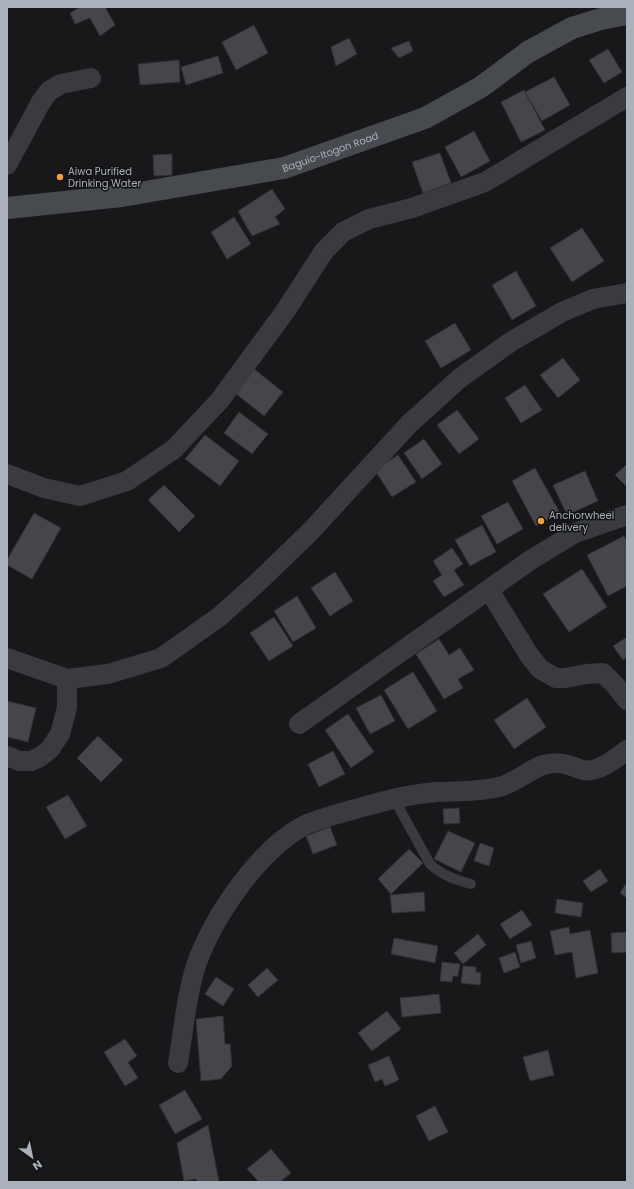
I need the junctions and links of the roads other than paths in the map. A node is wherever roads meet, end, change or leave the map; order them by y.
1 (627, 14) edge
2 (91, 78) dead end
3 (627, 97) edge
4 (7, 165) edge
5 (7, 208) edge
6 (627, 293) edge
7 (7, 474) edge
8 (627, 515) edge
9 (489, 590) junction
10 (7, 658) edge
11 (67, 679) junction
12 (627, 700) edge
13 (299, 724) dead end
14 (627, 750) edge
15 (7, 756) edge
16 (394, 799) junction
17 (471, 884) dead end
18 (178, 1063) dead end

1 - 5 main road, Baguio-Itogon Road
2 - 4 street
3 - 7 street
6 - 11 street
8 - 9 street
9 - 12 street
9 - 13 street
10 - 11 street
11 - 15 street
14 - 16 street
16 - 17 lane
16 - 18 street

